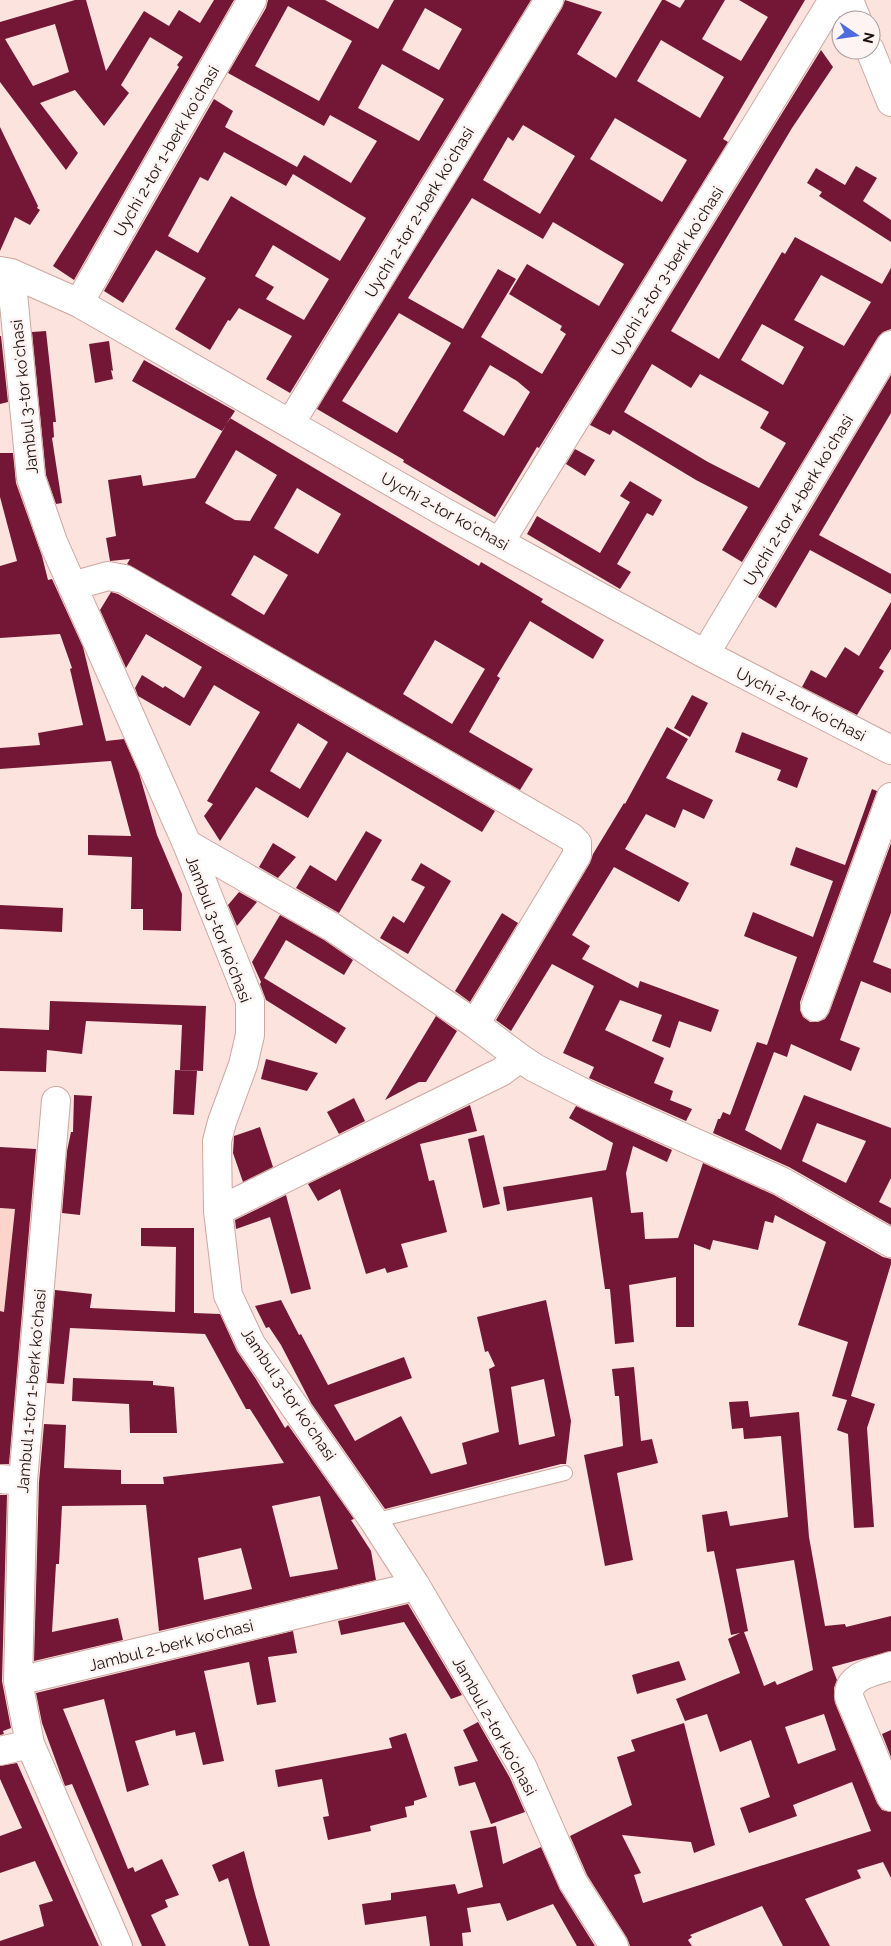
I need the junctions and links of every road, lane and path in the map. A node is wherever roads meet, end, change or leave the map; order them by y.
1 (252, 0) edge
2 (549, 0) edge
3 (833, 0) edge
4 (874, 60) edge
5 (891, 102) edge
6 (5, 272) edge
7 (79, 303) junction
8 (891, 345) edge
9 (290, 424) junction
10 (500, 542) junction
11 (72, 586) junction
12 (705, 654) junction
13 (891, 750) edge
14 (891, 797) edge
15 (187, 844) junction
16 (815, 1007) dead end
17 (474, 1024) junction
18 (520, 1058) junction
19 (56, 1102) dead end
20 (218, 1211) junction
21 (891, 1243) edge
22 (565, 1473) dead end
23 (11, 1480) edge
24 (374, 1521) junction
25 (416, 1586) junction
26 (891, 1666) edge
27 (18, 1682) junction
28 (30, 1744) junction
29 (0, 1751) edge
30 (891, 1797) edge
31 (118, 1946) edge
32 (614, 1946) edge

1 - 7 street, Uychi 2-tor 1-berk koʻchasi
2 - 9 street, Uychi 2-tor 2-berk koʻchasi
3 - 10 street, Uychi 2-tor 3-berk koʻchasi
4 - 5 street
6 - 7 street, Uychi 2-tor koʻchasi
6 - 11 street, Jambul 3-tor koʻchasi
7 - 9 street, Uychi 2-tor koʻchasi
8 - 12 street, Uychi 2-tor 4-berk koʻchasi
9 - 10 street, Uychi 2-tor koʻchasi
10 - 12 street, Uychi 2-tor koʻchasi
11 - 15 street, Jambul 3-tor koʻchasi
11 - 17 street
12 - 13 street, Uychi 2-tor koʻchasi
14 - 16 street
15 - 17 street
15 - 20 street, Jambul 3-tor koʻchasi
17 - 18 street
18 - 20 street
18 - 21 street
19 - 23 street, Jambul 1-tor 1-berk koʻchasi
20 - 24 street, Jambul 3-tor koʻchasi
22 - 24 lane
23 - 27 street, Jambul 1-tor 1-berk koʻchasi
24 - 25 street, Jambul 3-tor koʻchasi
25 - 27 street, Jambul 2-berk koʻchasi
25 - 32 street, Jambul 2-tor koʻchasi
26 - 30 street
27 - 28 street
28 - 29 street
28 - 31 street

